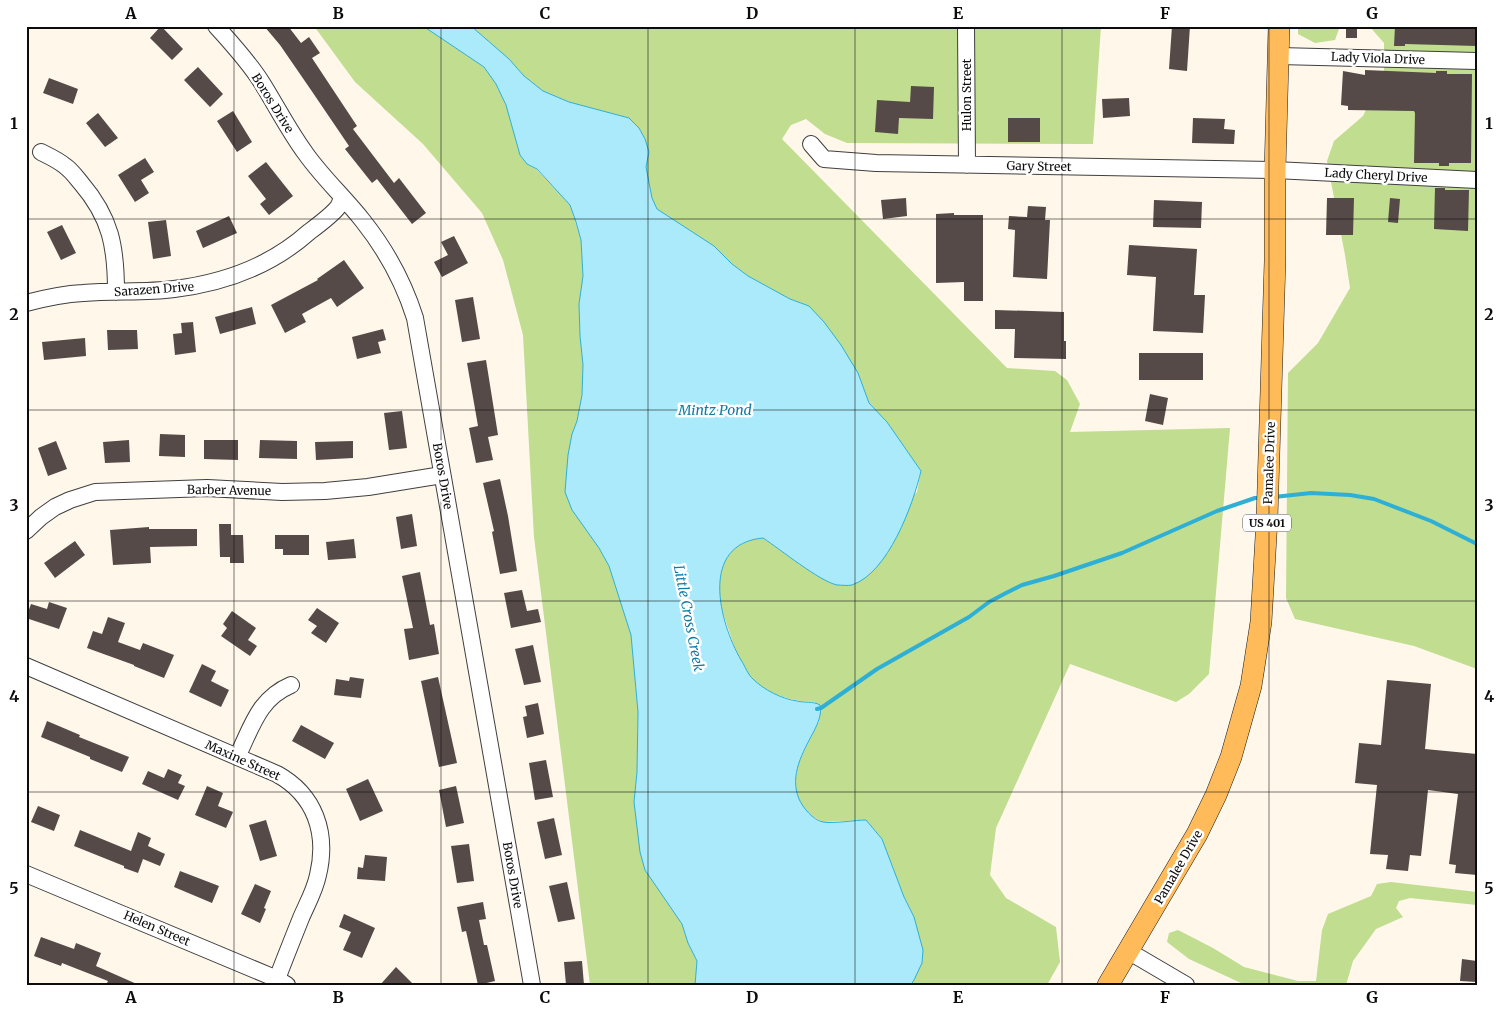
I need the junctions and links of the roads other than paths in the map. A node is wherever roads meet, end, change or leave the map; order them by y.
1 (216, 26) edge
2 (966, 26) edge
3 (1280, 26) edge
4 (1279, 56) junction
5 (1477, 61) edge
6 (811, 144) dead end
7 (42, 152) dead end
8 (967, 165) junction
9 (1275, 170) junction
10 (1477, 180) edge
11 (342, 196) junction
12 (116, 292) junction
13 (26, 302) edge
14 (442, 475) junction
15 (26, 531) edge
16 (26, 666) edge
17 (291, 685) dead end
18 (237, 757) junction
19 (26, 874) edge
20 (1128, 951) junction
21 (282, 982) edge
22 (532, 985) edge
23 (1108, 985) edge
24 (1186, 985) edge

1 - 11 street, Boros Drive
2 - 8 street, Hulon Street
3 - 4 main road, Pamalee Drive / US 401
4 - 5 street, Lady Viola Drive
4 - 9 main road, Pamalee Drive / US 401
6 - 8 street, Gary Street
7 - 12 street
8 - 9 street, Gary Street
9 - 10 street, Lady Cheryl Drive
9 - 20 main road, Pamalee Drive / US 401
11 - 12 street, Sarazen Drive
11 - 14 street, Boros Drive
12 - 13 street, Sarazen Drive
14 - 15 street, Barber Avenue
14 - 22 street, Boros Drive
16 - 18 street, Maxine Street
17 - 18 street
18 - 21 street, Maxine Street
19 - 21 street, Helen Street
20 - 23 main road, Pamalee Drive / US 401
20 - 24 street

